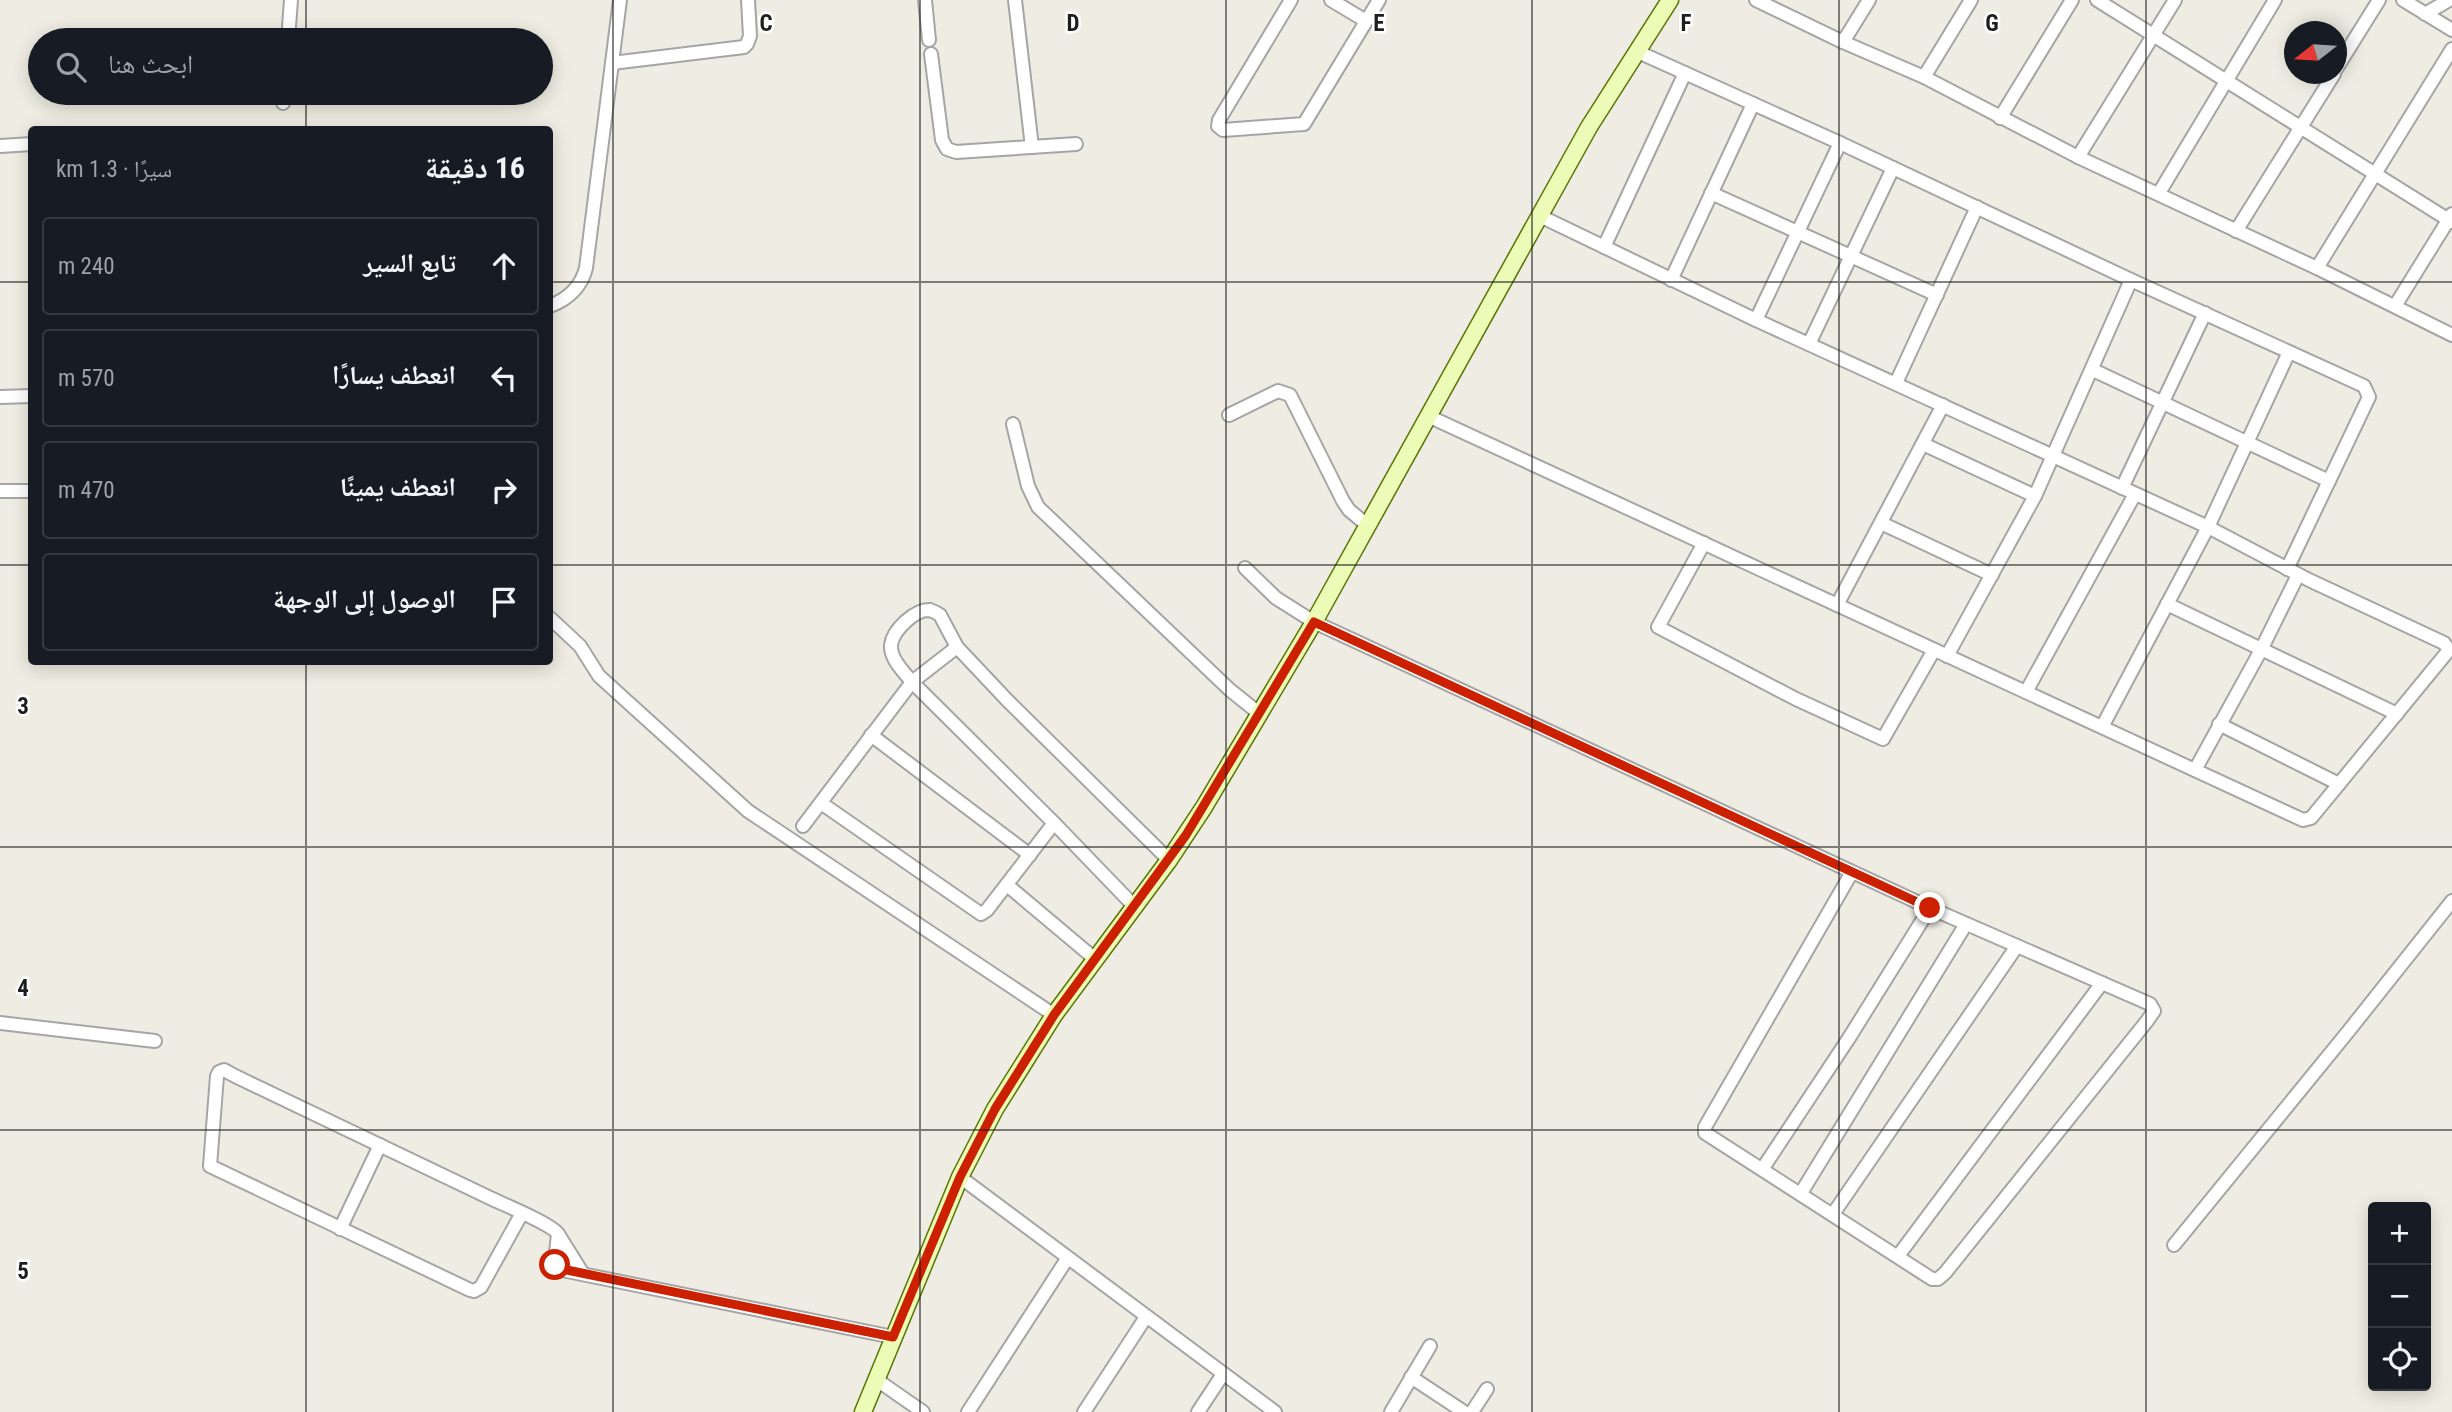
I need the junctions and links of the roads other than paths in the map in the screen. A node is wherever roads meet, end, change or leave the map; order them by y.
1 (291, 0) edge
2 (620, 0) edge
3 (748, 0) edge
4 (925, 0) edge
5 (1015, 0) edge
6 (1291, 0) edge
7 (1331, 0) edge
8 (1379, 0) edge
9 (1670, 0) edge
10 (1869, 0) edge
11 (1971, 0) edge
12 (2072, 0) edge
13 (2097, 0) edge
14 (2175, 0) edge
15 (2275, 0) edge
16 (2379, 0) edge
17 (2403, 0) edge
18 (2449, 0) edge
19 (1763, 2) edge
20 (2425, 13) junction
21 (1366, 21) junction
22 (289, 28) edge
23 (2452, 30) edge
24 (2153, 35) junction
25 (929, 40) dead end
26 (1843, 42) junction
27 (2452, 49) edge
28 (1636, 51) junction
29 (2347, 52) edge
30 (931, 54) dead end
31 (612, 63) junction
32 (1685, 73) junction
33 (1924, 77) junction
34 (2226, 81) junction
35 (2327, 84) edge
36 (1753, 104) junction
37 (2000, 118) junction
38 (2300, 128) junction
39 (1840, 143) junction
40 (28, 144) edge
41 (1076, 144) dead end
42 (0, 146) edge
43 (1032, 148) junction
44 (2078, 157) junction
45 (1893, 168) junction
46 (2375, 174) junction
47 (1711, 193) junction
48 (2159, 193) junction
49 (1977, 207) junction
50 (1540, 216) junction
51 (2451, 219) edge
52 (2236, 231) junction
53 (1797, 233) junction
54 (1604, 247) junction
55 (1851, 257) junction
56 (2317, 268) junction
57 (1671, 279) junction
58 (2132, 280) junction
59 (1937, 295) junction
60 (553, 304) edge
61 (2395, 306) junction
62 (2206, 313) junction
63 (1756, 320) junction
64 (2452, 335) edge
65 (1809, 344) junction
66 (2289, 352) junction
67 (2093, 370) junction
68 (1896, 383) junction
69 (28, 396) edge
70 (0, 397) edge
71 (2162, 404) junction
72 (1943, 405) junction
73 (1229, 415) dead end
74 (1428, 416) junction
75 (1013, 424) dead end
76 (2247, 442) junction
77 (1923, 444) junction
78 (2054, 457) junction
79 (2329, 481) junction
80 (2122, 488) junction
81 (0, 491) edge
82 (28, 491) edge
83 (2135, 494) junction
84 (2035, 496) junction
85 (1881, 523) junction
86 (1367, 525) junction
87 (2208, 527) junction
88 (1704, 544) junction
89 (1245, 568) dead end
90 (2293, 572) junction
91 (1992, 575) junction
92 (2167, 604) junction
93 (1837, 605) junction
94 (553, 621) edge
95 (1314, 622) junction
96 (957, 648) junction
97 (1934, 650) junction
98 (2260, 650) junction
99 (1947, 656) junction
100 (912, 682) junction
101 (2026, 692) junction
102 (1260, 714) junction
103 (2397, 714) junction
104 (2219, 724) junction
105 (2102, 727) junction
106 (871, 735) junction
107 (2195, 770) junction
108 (2339, 785) junction
109 (821, 803) junction
110 (1054, 823) junction
111 (803, 826) dead end
112 (1030, 855) junction
113 (1169, 860) junction
114 (1852, 872) junction
115 (1007, 885) junction
116 (2452, 901) edge
117 (1135, 907) junction
118 (1930, 908) junction
119 (1966, 924) junction
120 (2017, 946) junction
121 (1096, 959) junction
122 (2102, 983) junction
123 (1054, 1015) junction
124 (0, 1023) edge
125 (155, 1041) dead end
126 (380, 1145) junction
127 (1763, 1168) junction
128 (960, 1177) junction
129 (1801, 1193) junction
130 (522, 1213) junction
131 (1833, 1214) junction
132 (340, 1229) junction
133 (558, 1234) junction
134 (2174, 1245) dead end
135 (1898, 1256) junction
136 (1067, 1259) junction
137 (583, 1274) junction
138 (1146, 1317) junction
139 (893, 1337) junction
140 (1430, 1346) dead end
141 (1223, 1374) junction
142 (1411, 1377) junction
143 (877, 1380) junction
144 (1487, 1389) dead end
145 (863, 1412) edge
146 (923, 1412) edge
147 (968, 1412) edge
148 (1084, 1412) edge
149 (1198, 1412) edge
150 (1275, 1412) edge
151 (1391, 1412) edge
152 (1464, 1412) edge
153 (1472, 1412) edge

1 - 22 street
2 - 31 street
3 - 31 street
4 - 25 street
5 - 43 street
6 - 21 street
7 - 21 street
8 - 21 street
9 - 28 main road
10 - 26 street
11 - 33 street
12 - 37 street
13 - 24 street
14 - 24 street
15 - 34 street
16 - 29 street
17 - 20 street
18 - 20 street
19 - 26 street
20 - 23 street
24 - 34 street
24 - 44 street
26 - 33 street
27 - 46 street
28 - 32 street
28 - 50 main road
30 - 43 street
31 - 60 street
32 - 36 street
32 - 54 street
33 - 37 street
34 - 38 street
34 - 48 street
35 - 38 street
36 - 39 street
36 - 47 street
37 - 44 street
38 - 46 street
38 - 52 street
39 - 45 street
39 - 53 street
40 - 42 street
41 - 43 street
44 - 48 street
45 - 49 street
45 - 55 street
46 - 51 street
46 - 56 street
47 - 53 street
47 - 57 street
48 - 52 street
49 - 58 street
49 - 59 street
50 - 54 street
50 - 74 main road
51 - 61 street
52 - 56 street
53 - 55 street
53 - 63 street
54 - 57 street
55 - 59 street
55 - 65 street
56 - 61 street
57 - 63 street
58 - 62 street
58 - 67 street
59 - 68 street
61 - 64 street
62 - 66 street
62 - 71 street
63 - 65 street
65 - 68 street
66 - 76 street
66 - 79 street
67 - 71 street
67 - 78 street
68 - 72 street
69 - 70 street
71 - 76 street
71 - 80 street
72 - 77 street
72 - 78 street
73 - 86 street
74 - 86 main road
74 - 88 street
75 - 102 street
76 - 79 street
76 - 87 street
77 - 84 street
77 - 85 street
78 - 80 street
78 - 84 street
79 - 90 street
80 - 83 street
81 - 82 street
83 - 87 street
83 - 101 street
84 - 91 street
85 - 91 street
85 - 93 street
86 - 95 main road
87 - 90 street
87 - 92 street
88 - 93 street
88 - 97 street
89 - 95 street
90 - 98 street
90 - 103 street
91 - 99 street
92 - 98 street
92 - 105 street
93 - 97 street
94 - 123 street
95 - 102 main road
95 - 114 street
96 - 100 street
96 - 100 street
96 - 113 street
97 - 99 street
98 - 103 street
98 - 104 street
99 - 101 street
100 - 106 street
100 - 110 street
101 - 105 street
102 - 113 main road
103 - 108 street
104 - 107 street
104 - 108 street
105 - 107 street
106 - 109 street
106 - 112 street
107 - 108 street
109 - 111 street
109 - 115 street
110 - 112 street
110 - 117 street
112 - 115 street
113 - 117 main road
114 - 118 street
114 - 127 street
115 - 121 street
116 - 134 street
117 - 121 main road
118 - 119 street
118 - 127 street
119 - 120 street
119 - 129 street
120 - 122 street
120 - 131 street
121 - 123 main road
122 - 135 street
122 - 135 street
123 - 128 main road
124 - 125 street
126 - 130 street
126 - 132 street
126 - 132 street
127 - 129 street
128 - 136 street
128 - 139 main road
129 - 131 street
130 - 132 street
130 - 133 street
131 - 135 street
133 - 137 street
133 - 137 street
136 - 138 street
136 - 147 street
137 - 139 street
138 - 141 street
138 - 148 street
139 - 143 main road
140 - 142 street
141 - 149 street
141 - 150 street
142 - 151 street
142 - 152 street
143 - 145 main road
143 - 146 street
144 - 153 street

